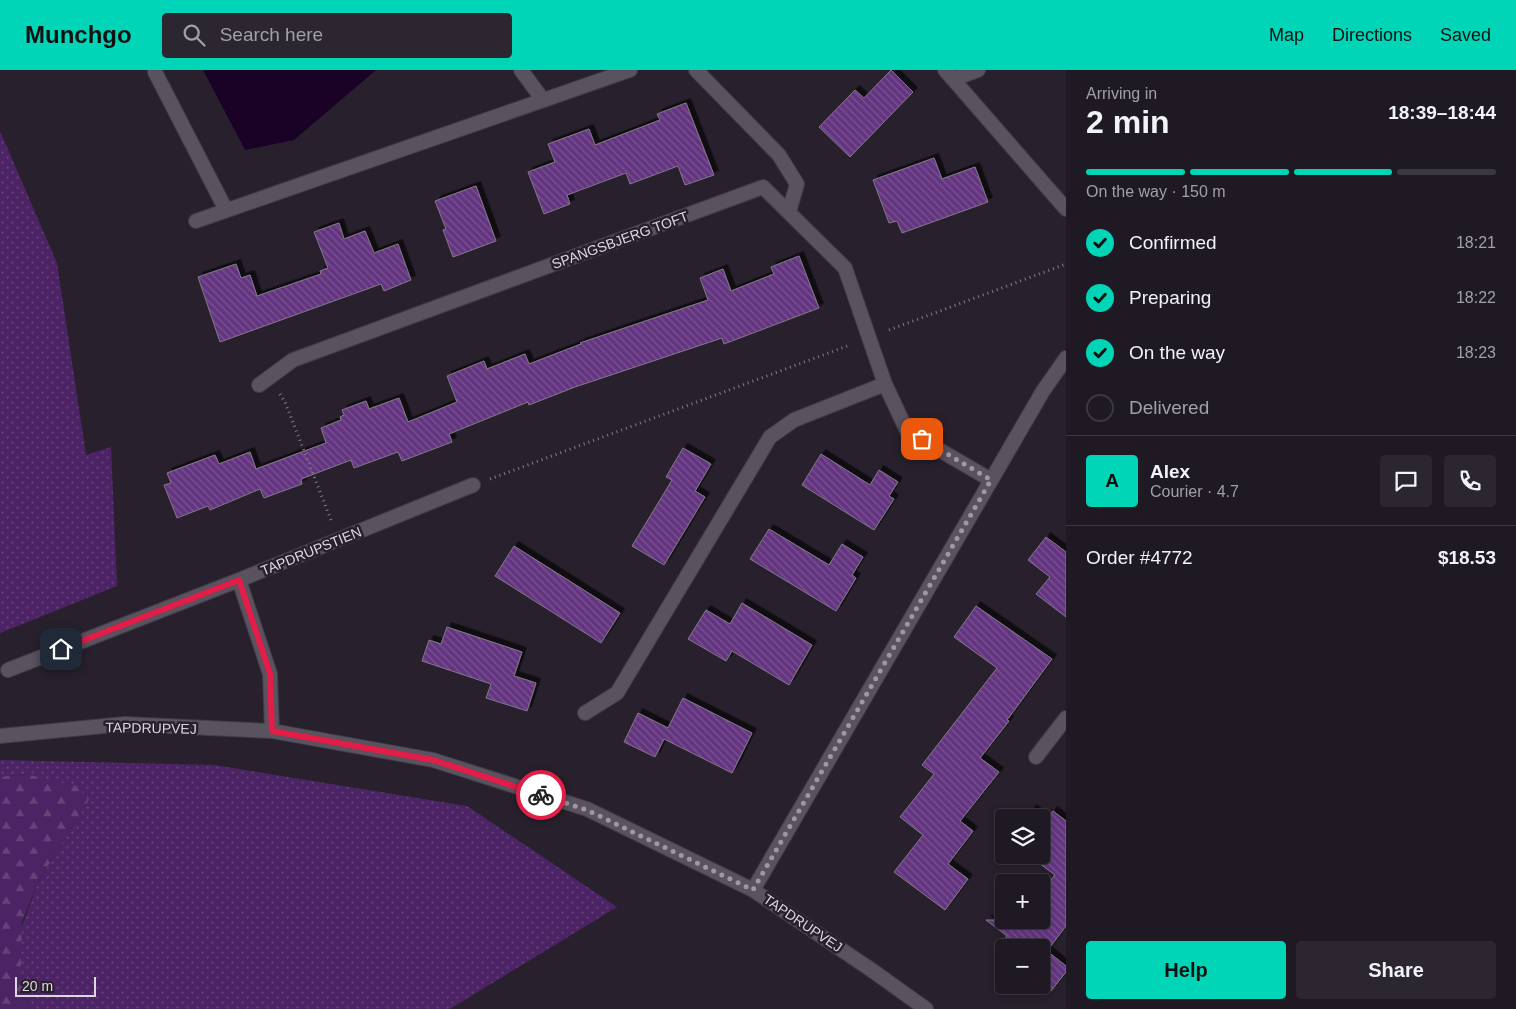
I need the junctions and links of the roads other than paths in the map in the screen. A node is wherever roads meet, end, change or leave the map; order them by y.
1 (521, 70) edge
2 (630, 70) edge
3 (696, 70) edge
4 (978, 70) edge
5 (155, 72) dead end
6 (950, 75) edge
7 (543, 100) junction
8 (1066, 209) edge
9 (226, 210) junction
10 (789, 212) junction
11 (196, 221) dead end
12 (1066, 358) edge
13 (265, 381) road end
14 (885, 384) junction
15 (991, 480) junction
16 (473, 485) road end
17 (239, 580) junction
18 (8, 670) dead end
19 (585, 713) dead end
20 (1066, 718) edge
21 (272, 731) junction
22 (0, 736) edge
23 (1036, 757) dead end
24 (753, 890) junction
25 (926, 1009) edge

1 - 7 street
2 - 7 street
3 - 10 street
4 - 6 street
5 - 9 street
6 - 8 street
7 - 9 street
9 - 11 street
10 - 13 street, SPANGSBJERG TOFT
10 - 14 street, SPANGSBJERG TOFT
12 - 15 street
14 - 15 street, SPANGSBJERG TOFT
14 - 19 street
15 - 24 street
16 - 17 street, TAPDRUPSTIEN
17 - 18 street, TAPDRUPSTIEN
17 - 21 street
20 - 23 street
21 - 22 street, TAPDRUPVEJ
21 - 24 street, TAPDRUPVEJ
24 - 25 street, TAPDRUPVEJ

